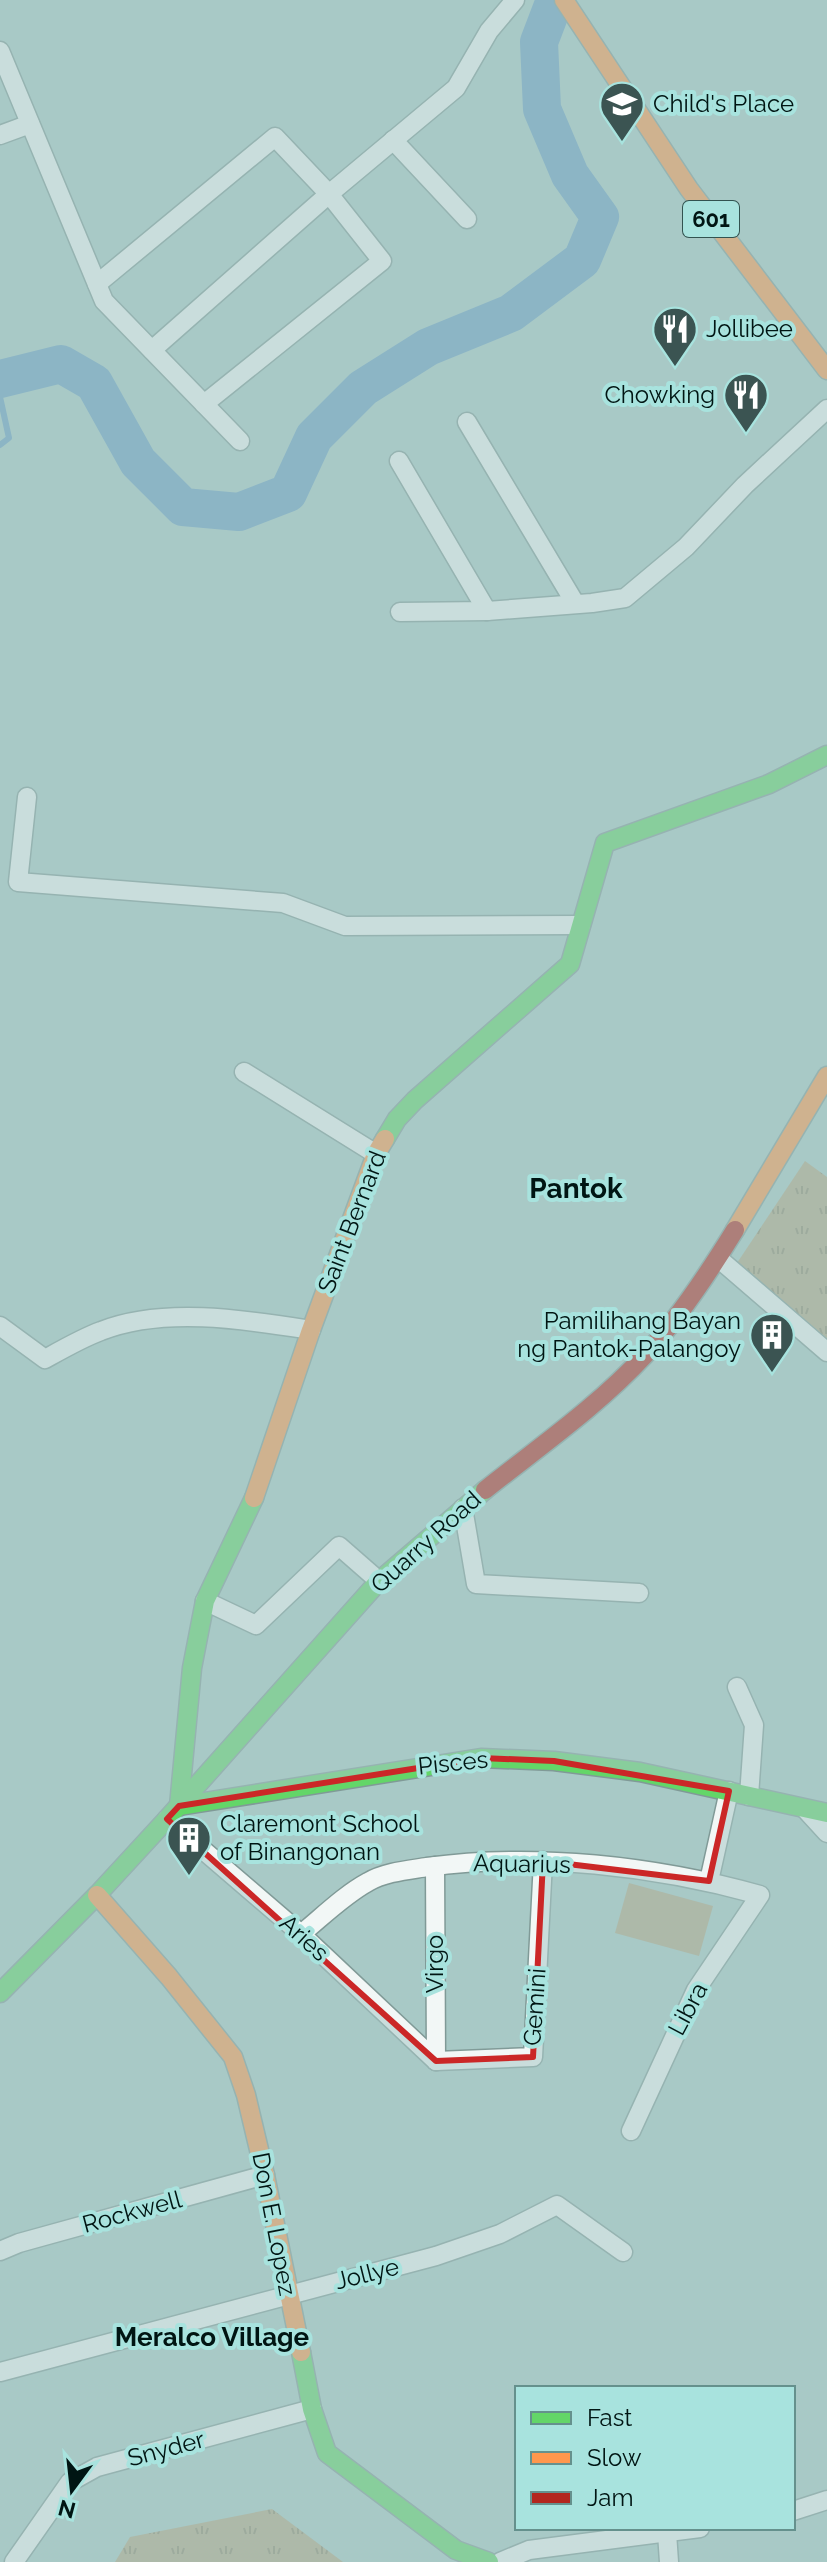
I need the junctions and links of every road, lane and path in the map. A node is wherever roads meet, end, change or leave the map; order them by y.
1 (515, 0) edge
2 (564, 0) edge
3 (0, 51) edge
4 (30, 124) junction
5 (0, 135) edge
6 (393, 140) junction
7 (329, 194) junction
8 (467, 219) dead end
9 (97, 284) junction
10 (152, 350) junction
11 (827, 370) edge
12 (204, 404) junction
13 (827, 409) edge
14 (467, 422) dead end
15 (240, 441) dead end
16 (399, 461) dead end
17 (575, 603) junction
18 (487, 611) junction
19 (400, 612) dead end
20 (827, 755) edge
21 (27, 797) dead end
22 (581, 925) junction
23 (244, 1072) dead end
24 (827, 1076) edge
25 (376, 1154) junction
26 (718, 1258) junction
27 (0, 1326) edge
28 (311, 1330) junction
29 (827, 1352) edge
30 (463, 1508) junction
31 (379, 1581) junction
32 (639, 1593) dead end
33 (205, 1601) junction
34 (737, 1687) dead end
35 (729, 1791) junction
36 (749, 1796) junction
37 (805, 1809) junction
38 (173, 1813) junction
39 (827, 1813) edge
40 (827, 1833) edge
41 (543, 1861) junction
42 (435, 1866) junction
43 (709, 1881) junction
44 (97, 1895) junction
45 (760, 1895) joint
46 (301, 1934) junction
47 (0, 1993) edge
48 (436, 2061) junction
49 (631, 2131) dead end
50 (265, 2175) junction
51 (0, 2251) edge
52 (623, 2252) dead end
53 (288, 2294) junction
54 (0, 2372) edge
55 (312, 2409) junction
56 (827, 2500) edge
57 (795, 2510) edge
58 (687, 2530) edge
59 (667, 2533) junction
60 (14, 2562) edge
61 (489, 2562) edge
62 (500, 2562) edge
63 (669, 2562) edge

1 - 6 street
2 - 11 street, 601
3 - 4 street
4 - 5 street
4 - 9 street
6 - 7 street
6 - 8 street
7 - 9 street
7 - 10 street
7 - 12 street
9 - 10 street
10 - 12 street
12 - 15 street
13 - 17 street
14 - 17 street
16 - 18 street
17 - 18 street
18 - 19 street
20 - 22 street, Saint Bernard
21 - 22 street
22 - 25 street, Saint Bernard
23 - 25 street
24 - 26 street, Quarry Road
25 - 28 street, Saint Bernard
26 - 29 street
26 - 30 street, Quarry Road
27 - 28 street
28 - 33 street, Saint Bernard
30 - 31 street, Quarry Road
30 - 32 street
31 - 33 street
31 - 38 street, Quarry Road
33 - 38 street, Saint Bernard
34 - 36 street
35 - 36 street, Pisces
35 - 38 street, Pisces
35 - 43 street
36 - 37 street, Pisces
37 - 39 street, Pisces
37 - 40 street
38 - 44 street, Quarry Road
38 - 46 street, Aries
41 - 42 street, Aquarius
41 - 43 street, Aquarius
41 - 48 street, Gemini
42 - 46 street, Aquarius
42 - 48 street, Virgo
43 - 45 street, Aquarius
44 - 47 street, Quarry Road
44 - 50 street, Don E. Lopez
45 - 49 street, Libra
46 - 48 street, Aries
50 - 51 street, Rockwell
50 - 53 street, Don E. Lopez
52 - 53 street, Jollye
53 - 54 street, Jollye
53 - 55 street, Don E. Lopez
55 - 60 street, Snyder
55 - 61 street, Don E. Lopez
56 - 57 street
58 - 59 street
59 - 62 street
59 - 63 street

